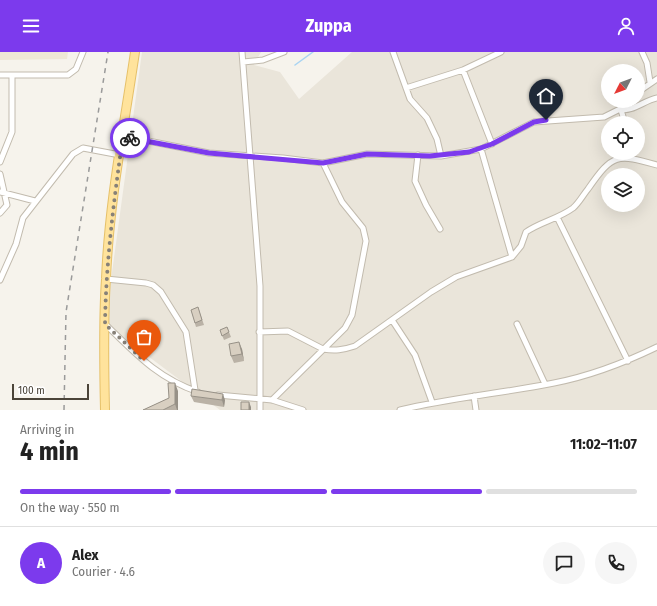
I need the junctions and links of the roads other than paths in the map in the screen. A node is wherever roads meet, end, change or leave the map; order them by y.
1 (83, 52) edge
2 (135, 52) edge
3 (242, 52) edge
4 (284, 52) edge
5 (393, 52) edge
6 (501, 52) edge
7 (642, 52) edge
8 (243, 62) junction
9 (463, 70) junction
10 (0, 75) edge
11 (12, 75) junction
12 (657, 80) edge
13 (650, 82) junction
14 (645, 86) edge
15 (406, 88) junction
16 (657, 98) edge
17 (620, 109) junction
18 (630, 109) junction
19 (622, 116) edge
20 (627, 116) edge
21 (123, 136) junction
22 (492, 144) junction
23 (481, 149) junction
24 (120, 155) junction
25 (251, 155) junction
26 (418, 156) junction
27 (441, 156) junction
28 (614, 160) edge
29 (641, 160) edge
30 (0, 162) edge
31 (323, 163) junction
32 (657, 166) edge
33 (0, 174) edge
34 (2, 193) edge
35 (35, 201) junction
36 (0, 213) edge
37 (557, 217) junction
38 (440, 229) dead end
39 (512, 257) junction
40 (106, 279) junction
41 (0, 280) edge
42 (392, 320) junction
43 (105, 324) junction
44 (517, 324) dead end
45 (259, 332) junction
46 (657, 346) edge
47 (323, 349) junction
48 (628, 361) junction
49 (545, 384) junction
50 (194, 390) junction
51 (202, 393) edge
52 (210, 394) edge
53 (474, 396) junction
54 (260, 398) junction
55 (272, 400) junction
56 (432, 402) junction
57 (105, 410) edge
58 (260, 410) edge
59 (303, 410) edge
60 (400, 410) edge
61 (476, 410) edge

1 - 11 street
2 - 21 main road
3 - 8 street
4 - 8 street
5 - 15 street
6 - 9 street
7 - 13 street
8 - 25 street
9 - 15 street
9 - 22 street
10 - 11 street
11 - 30 street
12 - 13 street
13 - 14 street
15 - 27 street
16 - 18 street
17 - 18 street
17 - 19 street
17 - 22 street
18 - 20 street
21 - 24 main road
21 - 25 street
22 - 23 street
23 - 27 street
23 - 39 street
24 - 35 street
24 - 40 main road
25 - 31 street
25 - 45 street
26 - 27 street
26 - 31 street
26 - 38 street
28 - 37 street
29 - 32 street
31 - 47 street
33 - 34 street
34 - 35 street
34 - 36 street
35 - 41 street
37 - 39 street
37 - 48 street
39 - 42 street
40 - 43 main road
40 - 50 street
42 - 47 street
42 - 56 street
43 - 50 street
43 - 57 main road
44 - 49 street
45 - 47 street
45 - 54 street
46 - 48 street
47 - 55 street
48 - 49 street
49 - 53 street
50 - 51 street
52 - 54 street
53 - 56 street
53 - 61 street
54 - 55 street
54 - 58 street
55 - 59 street
56 - 60 street

